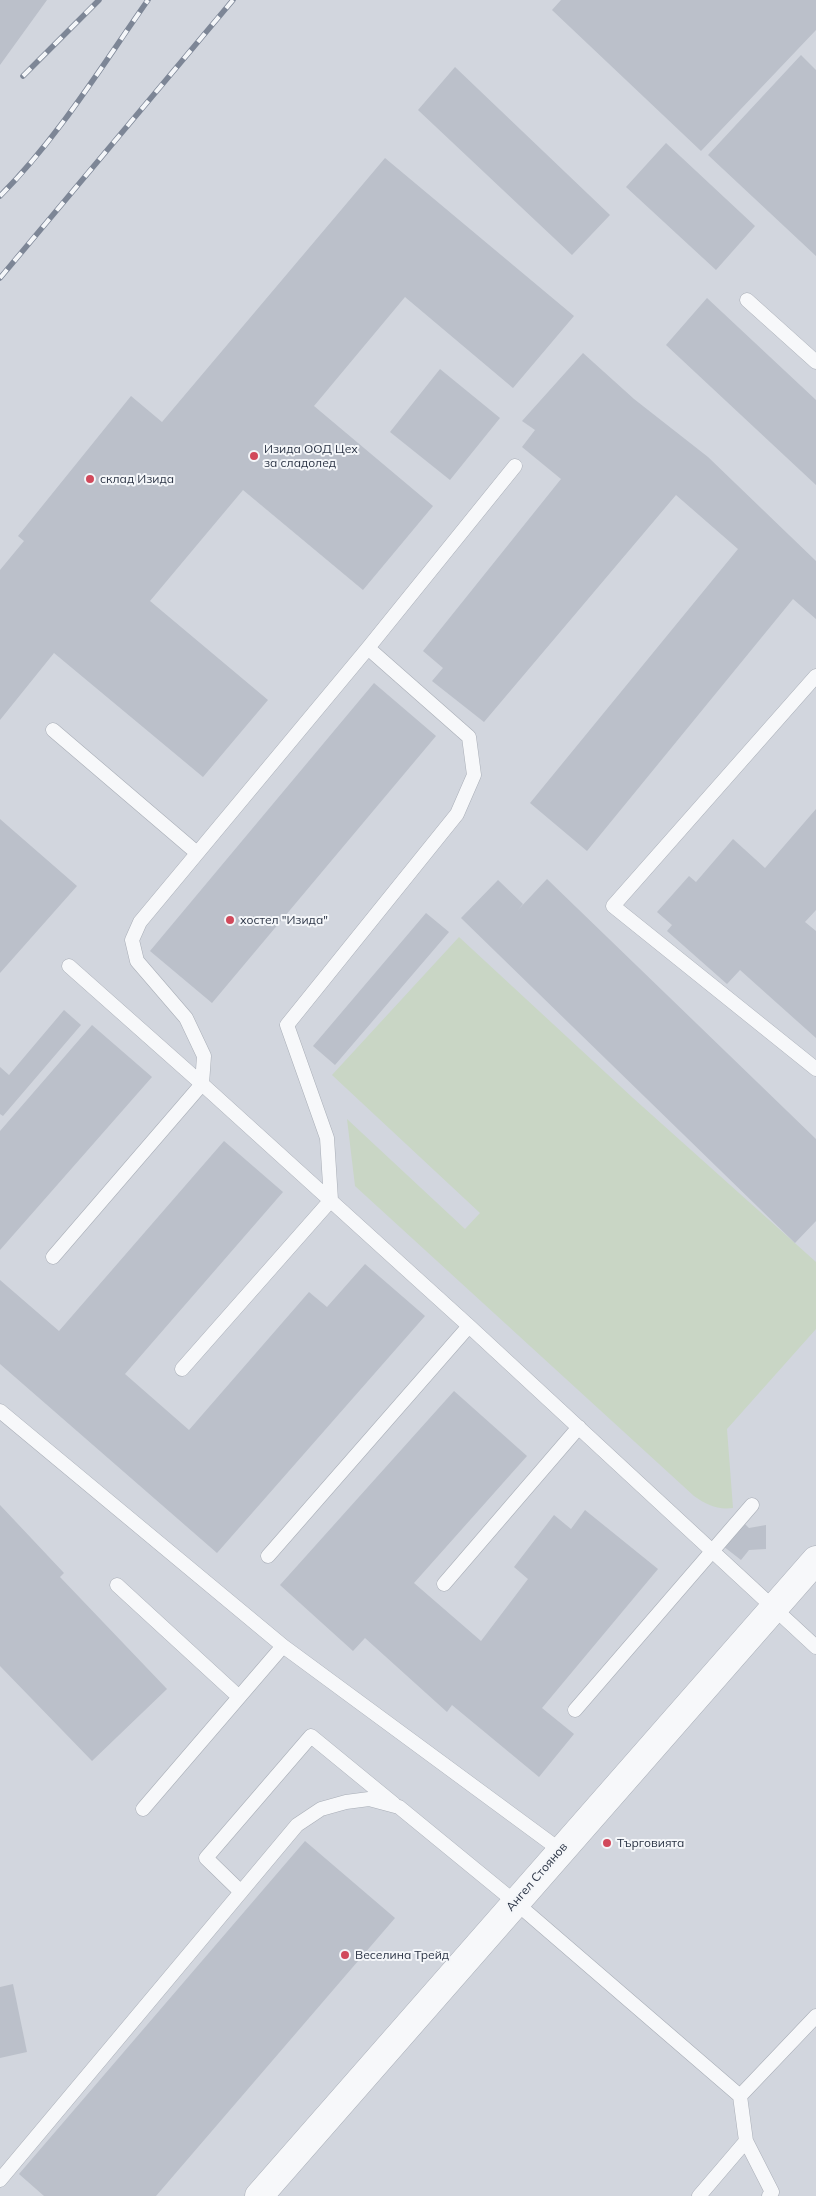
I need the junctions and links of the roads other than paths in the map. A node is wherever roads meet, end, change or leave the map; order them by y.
1 (747, 300) dead end
2 (816, 362) edge
3 (515, 466) dead end
4 (368, 648) junction
5 (816, 676) edge
6 (54, 730) dead end
7 (197, 853) junction
8 (69, 966) dead end
9 (816, 1069) edge
10 (202, 1084) junction
11 (331, 1200) junction
12 (53, 1257) dead end
13 (469, 1326) junction
14 (182, 1369) dead end
15 (0, 1411) edge
16 (579, 1428) junction
17 (752, 1505) dead end
18 (714, 1551) junction
19 (268, 1556) dead end
20 (816, 1560) edge
21 (444, 1584) dead end
22 (116, 1585) dead end
23 (774, 1609) junction
24 (283, 1646) junction
25 (816, 1647) edge
26 (239, 1698) junction
27 (575, 1710) dead end
28 (399, 1807) junction
29 (144, 1809) dead end
30 (560, 1850) junction
31 (241, 1892) junction
32 (515, 1902) junction
33 (816, 2016) edge
34 (740, 2096) junction
35 (746, 2141) junction
36 (0, 2180) edge
37 (259, 2196) edge
38 (698, 2196) edge
39 (769, 2196) edge

1 - 2 lane
3 - 4 lane
4 - 7 lane
4 - 11 lane
5 - 9 lane
6 - 7 lane
7 - 10 lane
8 - 10 lane
10 - 11 lane
10 - 12 lane
11 - 13 lane
11 - 14 lane
13 - 16 lane
13 - 19 lane
15 - 24 lane
16 - 18 lane
16 - 21 lane
17 - 18 lane
18 - 23 lane
18 - 27 lane
20 - 23 street, Ангел Стоянов
22 - 26 lane
23 - 25 lane
23 - 30 street, Ангел Стоянов
24 - 26 lane
24 - 30 lane
26 - 29 lane
28 - 31 lane
28 - 31 lane
28 - 32 lane
30 - 32 street, Ангел Стоянов
31 - 36 lane
32 - 34 lane
32 - 37 street, Ангел Стоянов
33 - 34 lane
34 - 35 lane
35 - 38 lane
35 - 39 lane

